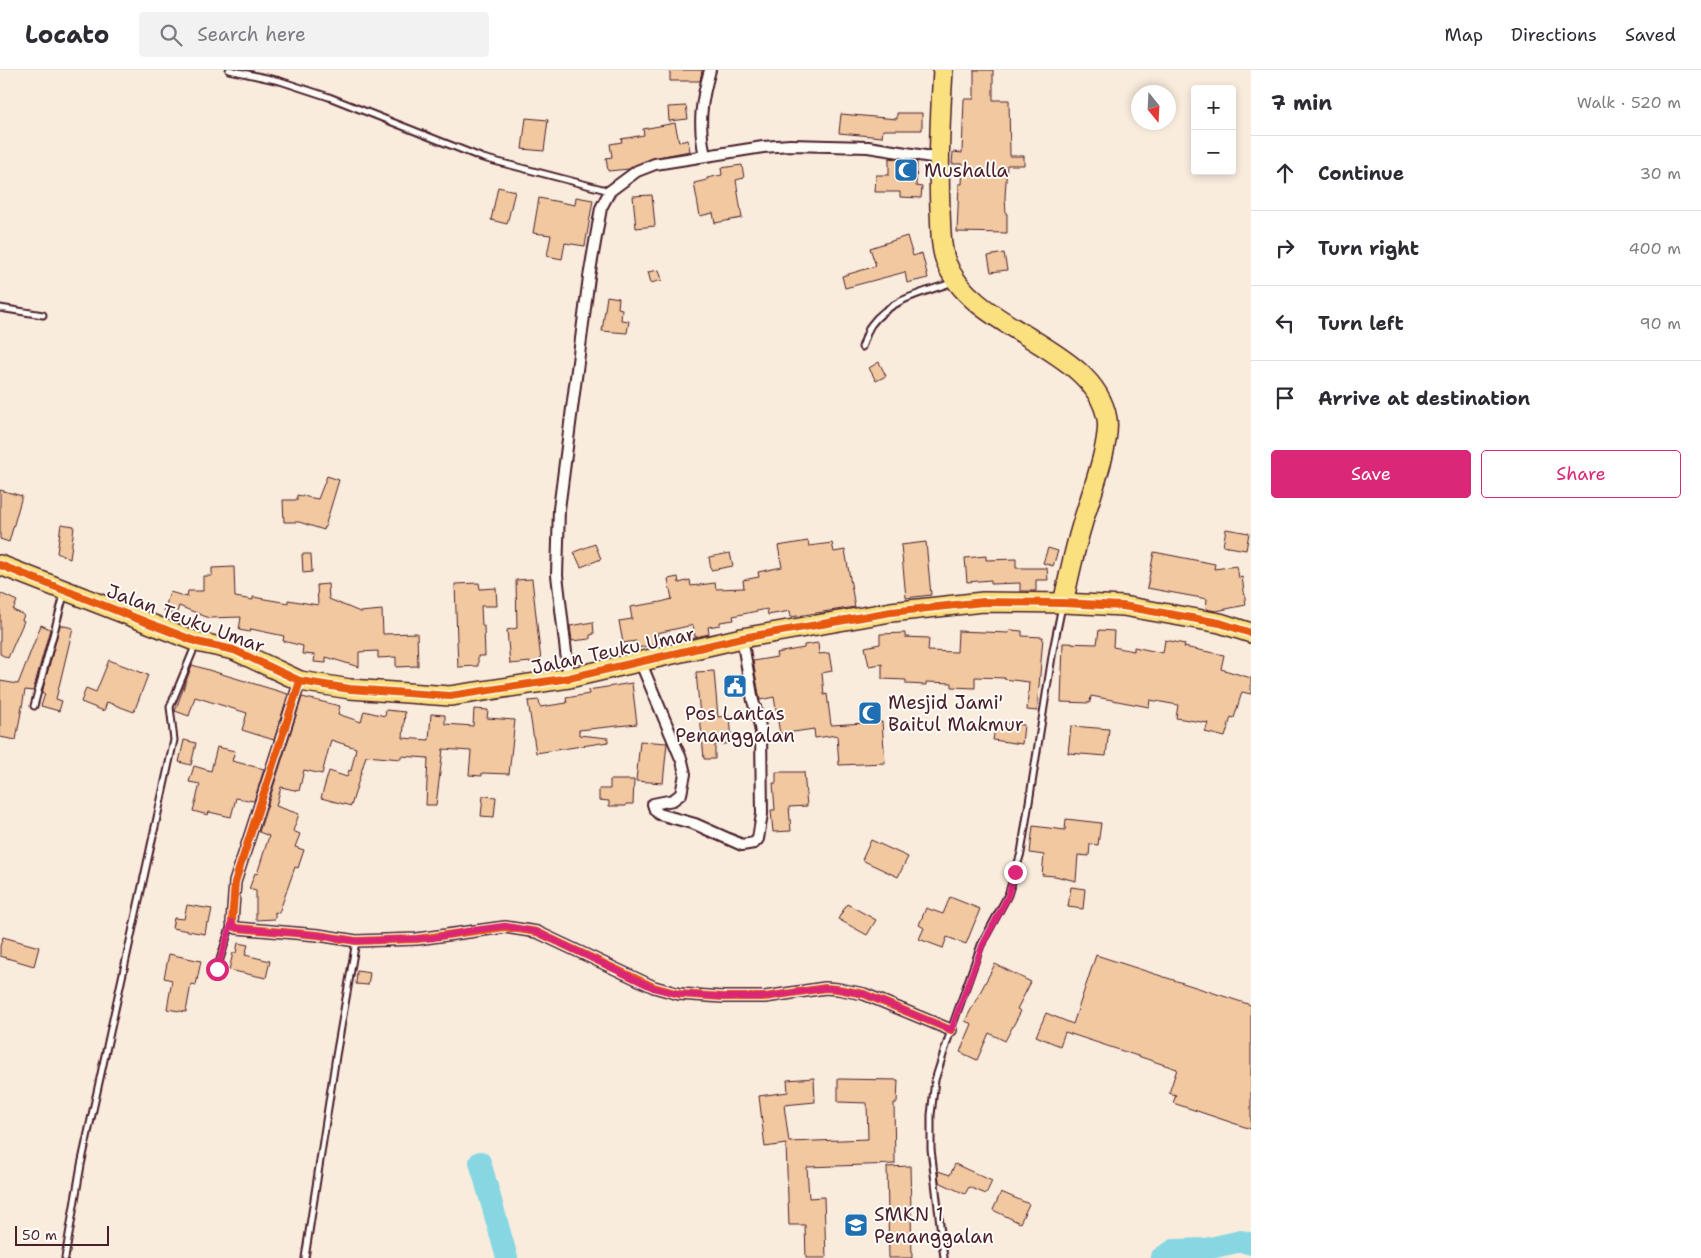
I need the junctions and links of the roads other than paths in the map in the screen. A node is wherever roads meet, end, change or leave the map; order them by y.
1 (229, 70) edge
2 (710, 70) edge
3 (944, 70) edge
4 (706, 156) junction
5 (938, 158) junction
6 (610, 191) junction
7 (957, 281) junction
8 (0, 308) edge
9 (43, 315) dead end
10 (862, 347) dead end
11 (0, 565) edge
12 (65, 592) junction
13 (1063, 603) junction
14 (1251, 633) edge
15 (742, 638) junction
16 (197, 642) junction
17 (640, 661) junction
18 (569, 678) junction
19 (300, 681) junction
20 (34, 706) dead end
21 (232, 922) junction
22 (356, 941) junction
23 (217, 969) dead end
24 (951, 1030) junction
25 (65, 1258) edge
26 (305, 1258) edge
27 (944, 1258) edge

1 - 6 lane
2 - 4 street
3 - 5 highway
4 - 5 street
4 - 6 street
5 - 7 highway
6 - 18 street
7 - 10 lane
7 - 13 highway
8 - 9 lane
11 - 12 highway, Jalan Teuku Umar
12 - 16 highway, Jalan Teuku Umar
12 - 20 lane
13 - 14 highway, Jalan Teuku Umar
13 - 15 highway, Jalan Teuku Umar
13 - 24 lane
15 - 17 highway, Jalan Teuku Umar
15 - 17 street
16 - 19 highway, Jalan Teuku Umar
16 - 25 lane
17 - 18 highway, Jalan Teuku Umar
18 - 19 highway, Jalan Teuku Umar
19 - 21 street
21 - 22 street
21 - 23 lane
22 - 24 street
22 - 26 lane
24 - 27 lane

